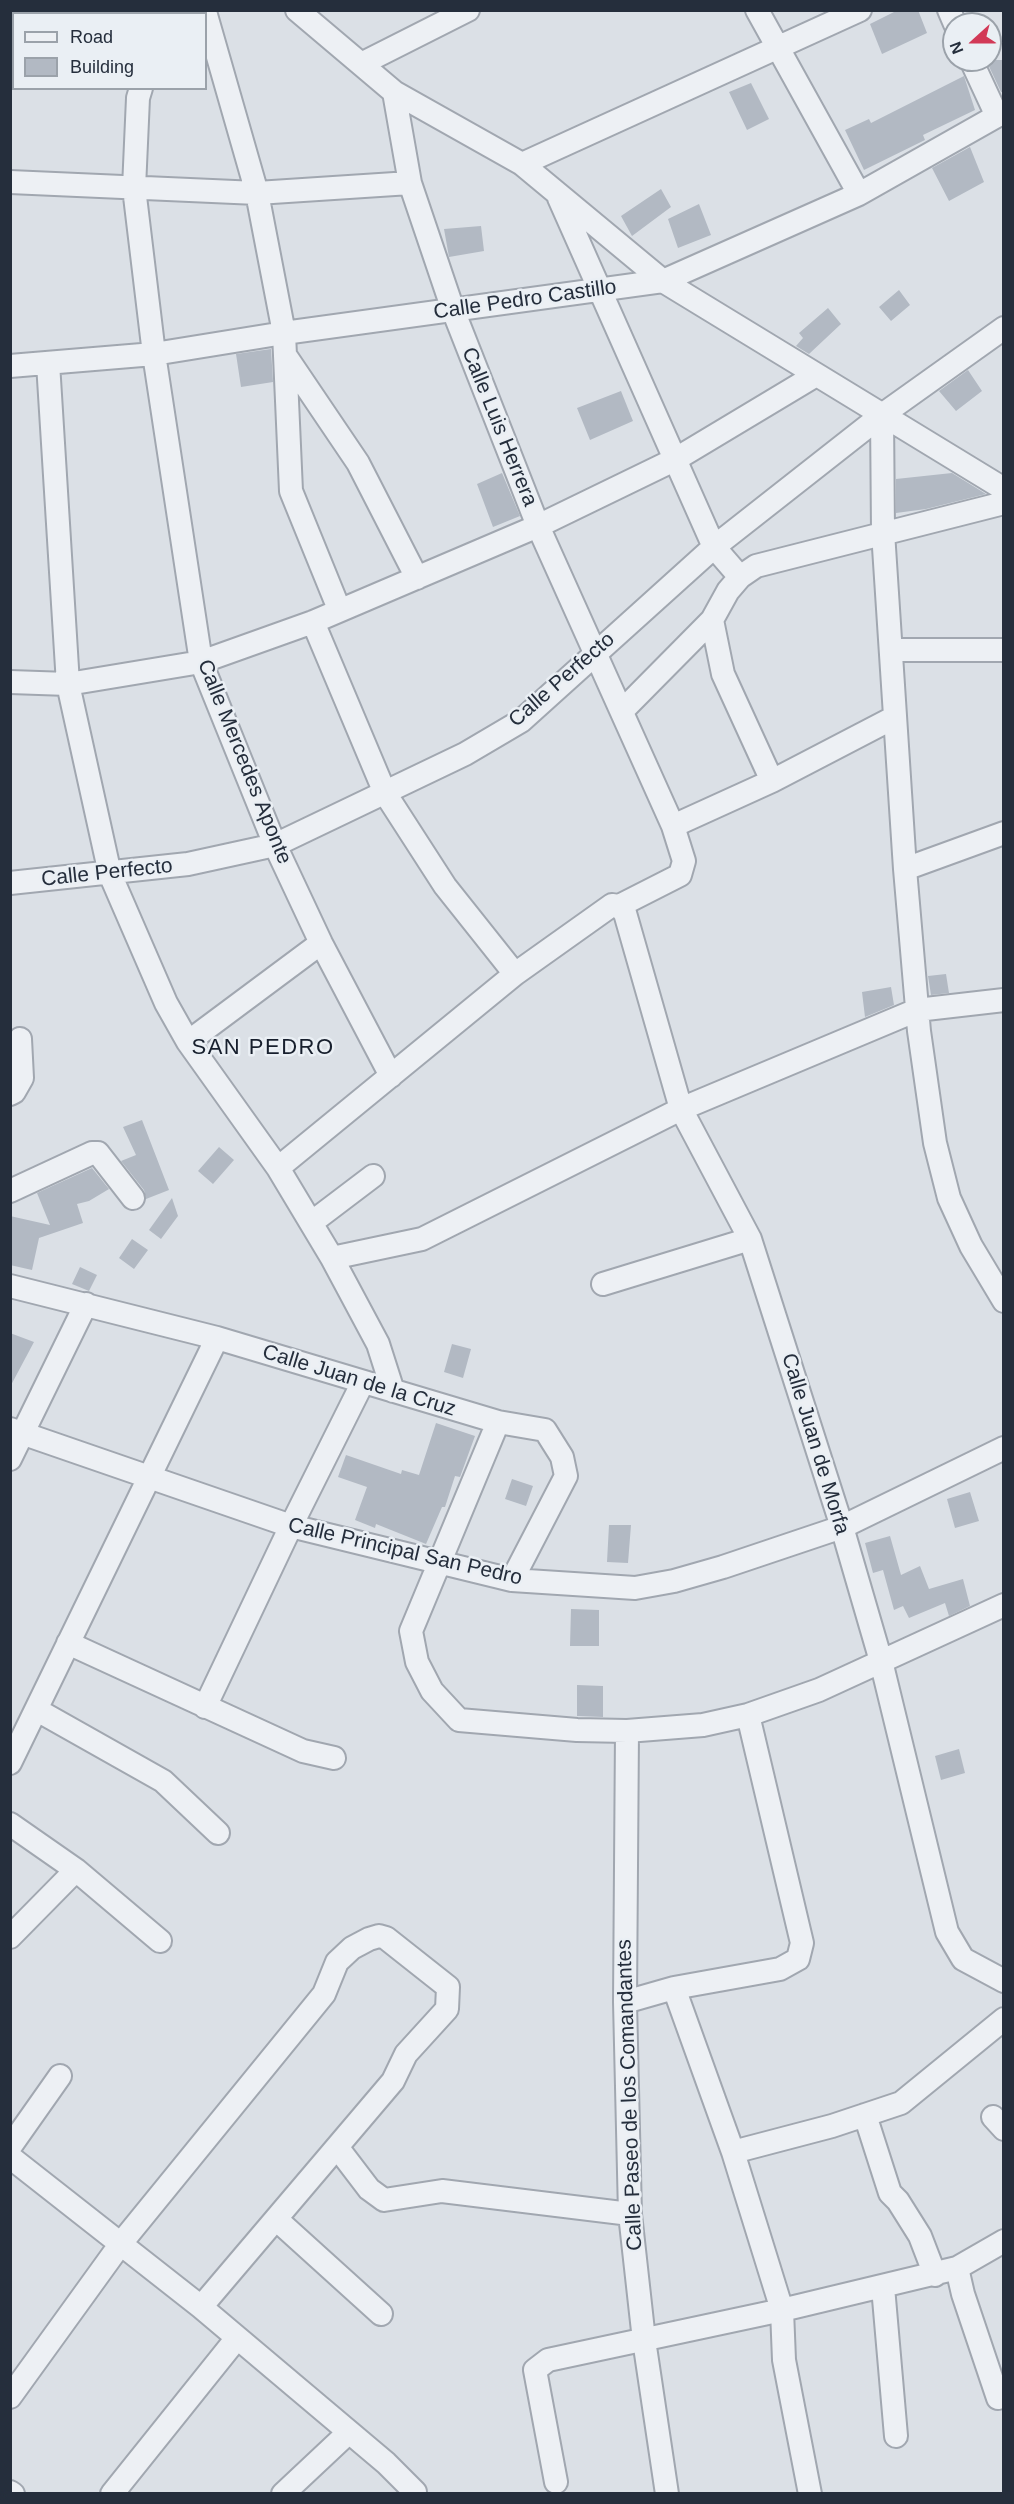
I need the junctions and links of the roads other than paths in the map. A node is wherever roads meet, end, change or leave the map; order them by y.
1 (74, 10) edge
2 (297, 10) edge
3 (468, 10) edge
4 (757, 10) edge
5 (860, 10) edge
6 (93, 12) edge
7 (207, 23) edge
8 (778, 49) junction
9 (361, 64) junction
10 (977, 72) edge
11 (140, 90) edge
12 (394, 92) junction
13 (1000, 114) edge
14 (522, 164) junction
15 (10, 182) edge
16 (410, 183) junction
17 (134, 188) junction
18 (555, 191) junction
19 (257, 193) junction
20 (859, 194) junction
21 (663, 281) junction
22 (601, 290) junction
23 (453, 310) junction
24 (1004, 328) edge
25 (285, 344) junction
26 (154, 354) junction
27 (48, 363) junction
28 (10, 366) edge
29 (816, 375) junction
30 (882, 415) junction
31 (676, 459) junction
32 (1004, 489) edge
33 (1004, 502) edge
34 (538, 526) junction
35 (883, 532) junction
36 (714, 547) junction
37 (740, 577) junction
38 (417, 578) junction
39 (339, 609) junction
40 (712, 620) junction
41 (314, 622) junction
42 (891, 650) junction
43 (1004, 650) edge
44 (595, 652) junction
45 (201, 662) junction
46 (10, 682) edge
47 (68, 684) junction
48 (622, 711) junction
49 (895, 717) junction
50 (772, 781) junction
51 (385, 793) junction
52 (673, 826) junction
53 (1004, 833) edge
54 (275, 845) junction
55 (905, 869) junction
56 (110, 874) junction
57 (10, 883) edge
58 (615, 906) junction
59 (321, 943) junction
60 (515, 974) junction
61 (1004, 1000) edge
62 (917, 1010) junction
63 (20, 1039) dead end
64 (188, 1042) junction
65 (391, 1076) junction
66 (10, 1094) edge
67 (681, 1109) junction
68 (278, 1168) junction
69 (373, 1176) dead end
70 (10, 1191) edge
71 (133, 1198) dead end
72 (311, 1223) junction
73 (750, 1239) junction
74 (332, 1258) junction
75 (603, 1284) dead end
76 (10, 1286) edge
77 (1004, 1302) edge
78 (86, 1305) junction
79 (217, 1338) junction
80 (363, 1382) junction
81 (393, 1391) junction
82 (498, 1422) junction
83 (17, 1431) edge
84 (1004, 1448) edge
85 (10, 1459) edge
86 (149, 1476) junction
87 (291, 1526) junction
88 (842, 1527) junction
89 (439, 1564) junction
90 (512, 1580) junction
91 (1004, 1605) edge
92 (68, 1643) junction
93 (881, 1661) junction
94 (205, 1707) junction
95 (37, 1710) junction
96 (748, 1715) junction
97 (627, 1731) junction
98 (334, 1758) dead end
99 (10, 1763) edge
100 (10, 1824) edge
101 (218, 1833) dead end
102 (76, 1870) junction
103 (10, 1937) edge
104 (160, 1941) dead end
105 (1004, 1981) edge
106 (674, 1988) junction
107 (625, 2002) junction
108 (1004, 2019) edge
109 (60, 2076) dead end
110 (865, 2115) junction
111 (10, 2147) edge
112 (337, 2147) junction
113 (733, 2152) junction
114 (10, 2157) edge
115 (630, 2214) junction
116 (276, 2219) junction
117 (1004, 2241) edge
118 (122, 2242) junction
119 (957, 2268) junction
120 (935, 2275) junction
121 (883, 2287) junction
122 (201, 2307) junction
123 (782, 2310) junction
124 (381, 2314) dead end
125 (237, 2338) junction
126 (644, 2340) junction
127 (10, 2397) edge
128 (998, 2398) dead end
129 (348, 2433) junction
130 (896, 2436) dead end
131 (556, 2482) dead end
132 (415, 2492) edge
133 (112, 2493) edge
134 (283, 2493) edge
135 (667, 2493) edge
136 (810, 2493) edge

1 - 6 street
2 - 9 street
3 - 9 street
4 - 8 street
5 - 8 street
7 - 19 street
8 - 14 street
8 - 20 street
9 - 12 street
10 - 13 street
11 - 17 street, Calle Mercedes Aponte
12 - 14 street
12 - 16 street, Calle Luis Herrera
13 - 20 street, Calle Pedro Castillo
14 - 18 street
15 - 17 street
16 - 19 street
16 - 23 street, Calle Luis Herrera
17 - 19 street
17 - 26 street, Calle Mercedes Aponte
18 - 21 street
18 - 22 street
19 - 25 street
20 - 21 street, Calle Pedro Castillo
21 - 22 street, Calle Pedro Castillo
21 - 29 street
22 - 23 street, Calle Pedro Castillo
22 - 31 street
23 - 25 street, Calle Pedro Castillo
23 - 34 street, Calle Luis Herrera
24 - 30 street, Calle Perfecto
25 - 26 street, Calle Pedro Castillo
25 - 38 street
25 - 39 street
26 - 27 street, Calle Pedro Castillo
26 - 45 street, Calle Mercedes Aponte
27 - 28 street, Calle Pedro Castillo
27 - 47 street
29 - 30 street
29 - 31 street
30 - 32 street
30 - 35 street
30 - 36 street, Calle Perfecto
31 - 34 street
31 - 36 street
33 - 35 street
34 - 38 street
34 - 44 street, Calle Luis Herrera
35 - 37 street
35 - 42 street
36 - 37 street
36 - 44 street, Calle Perfecto
37 - 40 street
38 - 39 street
39 - 41 street
40 - 48 street
40 - 50 street
41 - 45 street
41 - 51 street
42 - 43 street
42 - 49 street
44 - 48 street, Calle Luis Herrera
44 - 51 street, Calle Perfecto
45 - 47 street
45 - 54 street, Calle Mercedes Aponte
46 - 47 street
47 - 56 street
48 - 52 street, Calle Luis Herrera
49 - 50 street
49 - 55 street
50 - 52 street
51 - 54 street, Calle Perfecto
51 - 60 street
52 - 58 street, Calle Luis Herrera
53 - 55 street
54 - 56 street, Calle Perfecto
54 - 59 street, Calle Mercedes Aponte
55 - 62 street
56 - 57 street, Calle Perfecto
56 - 64 street
58 - 60 street, Calle Luis Herrera
58 - 67 street, Calle Juan de Morfa
59 - 64 street
59 - 65 street, Calle Mercedes Aponte
60 - 65 street, Calle Luis Herrera
61 - 62 street
62 - 67 street
62 - 77 street
63 - 66 street
64 - 68 street
65 - 68 street, Calle Luis Herrera
67 - 73 street, Calle Juan de Morfa
67 - 74 street
68 - 72 street
69 - 72 street
70 - 71 street
72 - 74 street
73 - 75 street
73 - 88 street, Calle Juan de Morfa
74 - 81 street
76 - 78 street, Calle Juan de la Cruz
78 - 79 street, Calle Juan de la Cruz
78 - 83 street
79 - 80 street, Calle Juan de la Cruz
79 - 86 street
80 - 81 street, Calle Juan de la Cruz
80 - 87 street
81 - 82 street, Calle Juan de la Cruz
82 - 89 street
82 - 90 street, Calle Juan de la Cruz
83 - 85 street
83 - 86 street, Calle Principal San Pedro
84 - 88 street, Calle Principal San Pedro
86 - 87 street, Calle Principal San Pedro
86 - 92 street
87 - 89 street, Calle Principal San Pedro
87 - 94 street
88 - 90 street, Calle Principal San Pedro
88 - 93 street, Calle Juan de Morfa
89 - 90 street, Calle Principal San Pedro
89 - 97 street
91 - 93 street
92 - 94 street
92 - 95 street
93 - 96 street
93 - 105 street, Calle Juan de Morfa
94 - 98 street
95 - 99 street
95 - 101 street
96 - 97 street
96 - 106 street
97 - 107 street, Calle Paseo de los Comandantes
100 - 102 street
102 - 103 street
102 - 104 street
106 - 107 street
106 - 113 street
107 - 115 street, Calle Paseo de los Comandantes
108 - 110 street
109 - 111 street
110 - 113 street
110 - 120 street
112 - 115 street
112 - 116 street
112 - 118 street
113 - 123 street
114 - 118 street
115 - 126 street, Calle Paseo de los Comandantes
116 - 122 street
116 - 124 street
117 - 119 street
118 - 122 street
118 - 127 street
119 - 120 street
119 - 128 street
120 - 121 street
121 - 123 street
121 - 130 street
122 - 125 street
123 - 126 street
123 - 136 street
125 - 129 street
125 - 133 street
126 - 131 street
126 - 135 street, Calle Paseo de los Comandantes
129 - 132 street
129 - 134 street

